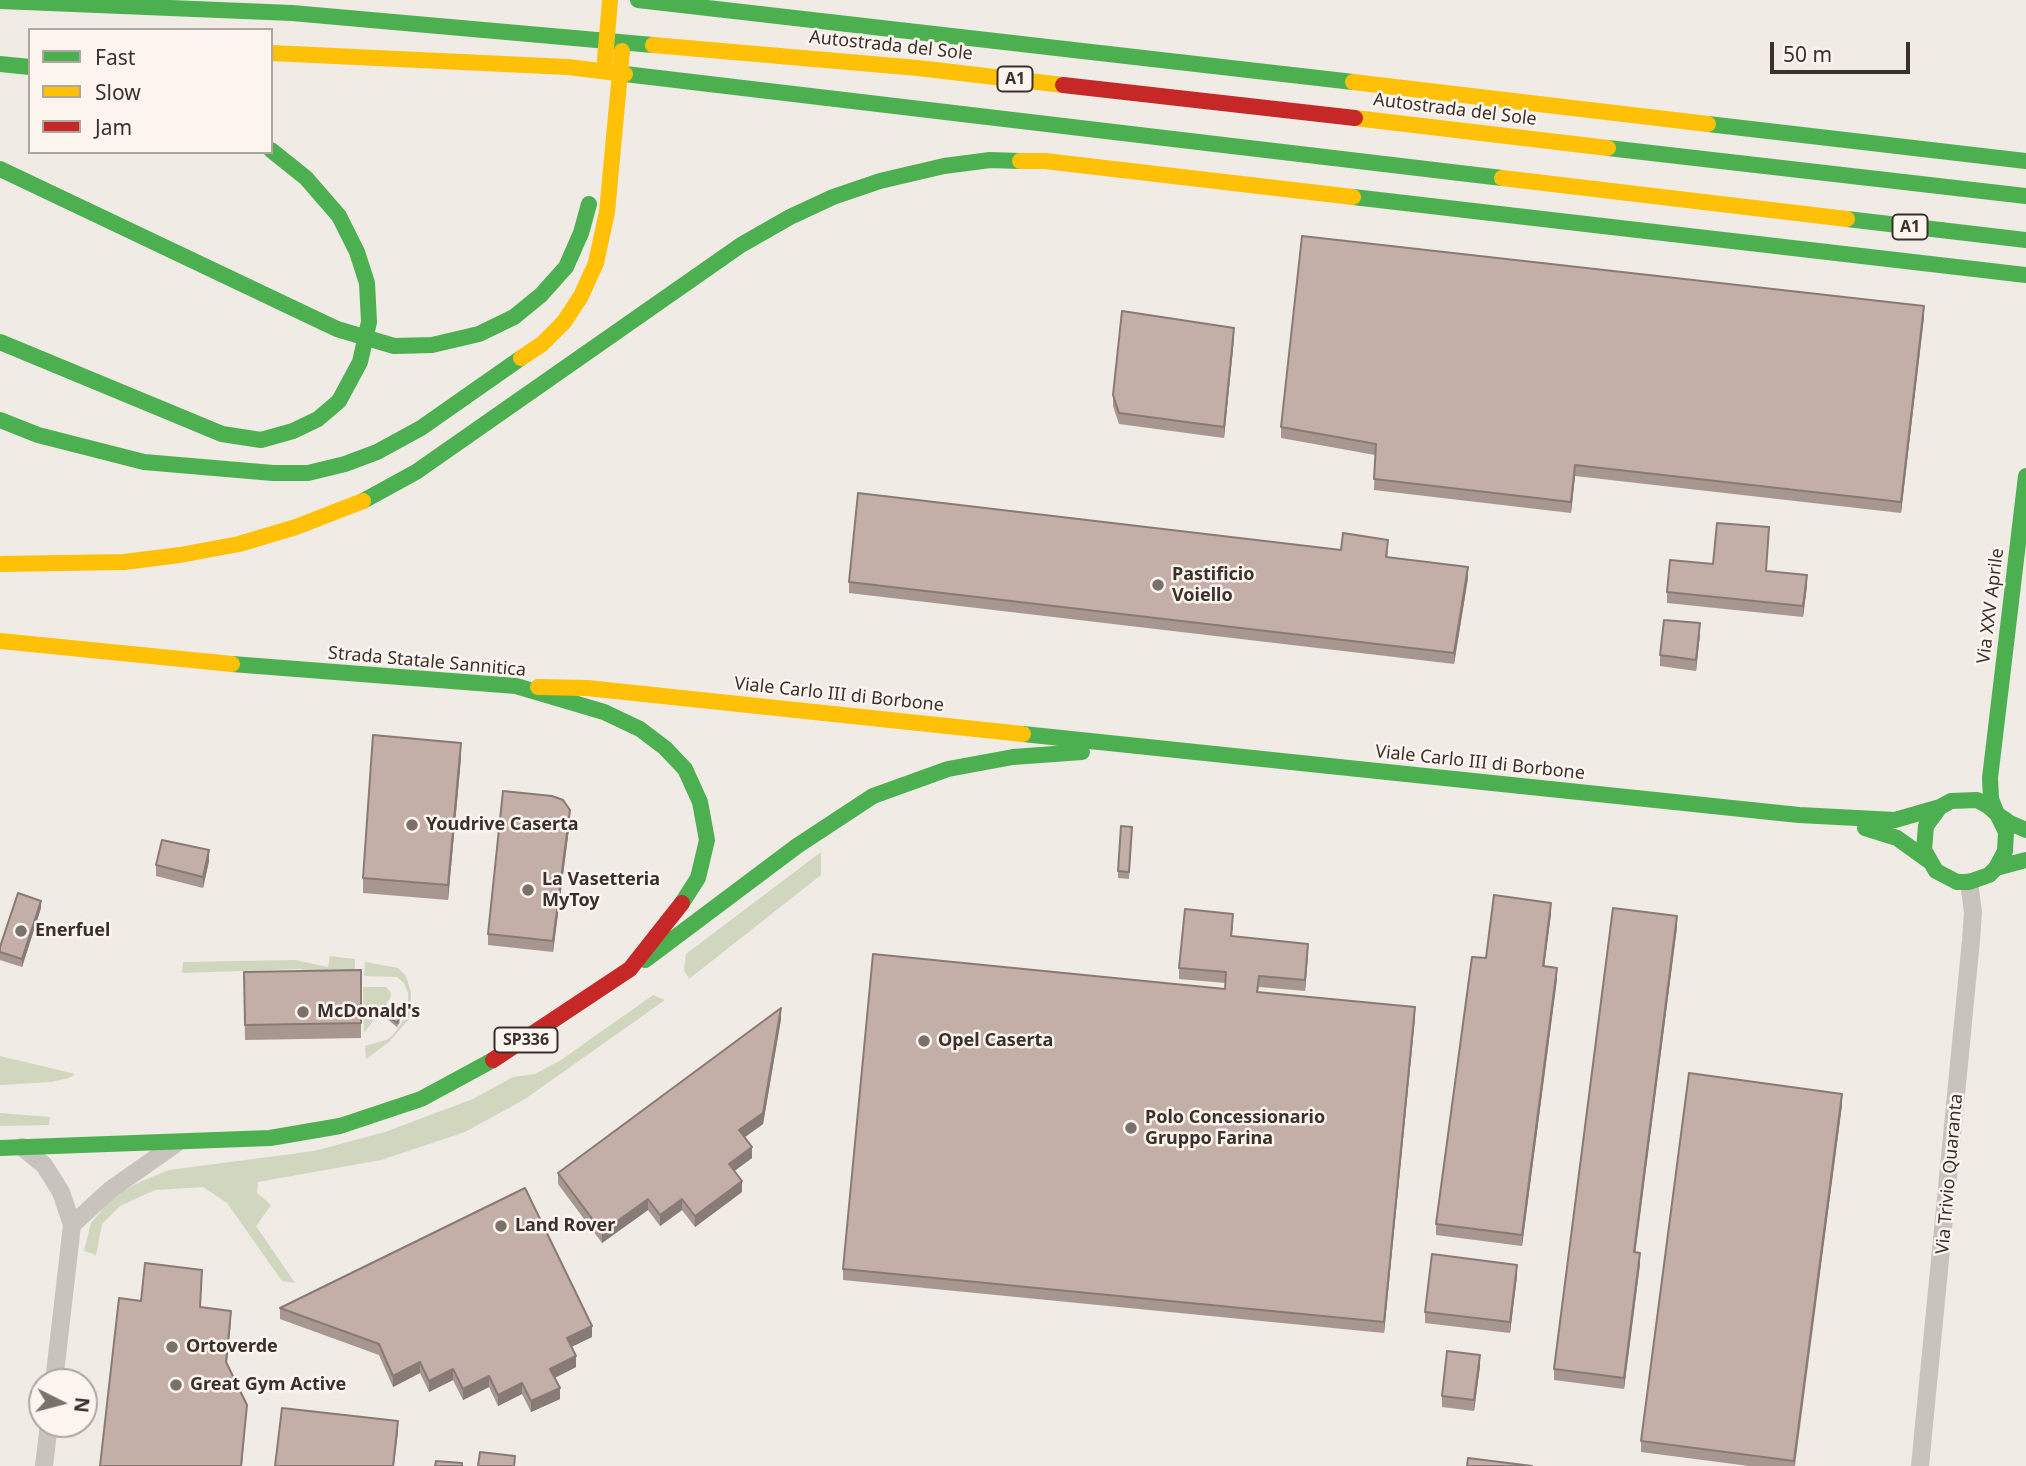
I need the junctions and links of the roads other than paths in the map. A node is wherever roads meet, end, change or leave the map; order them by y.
1 (610, 0) edge
2 (638, 0) edge
3 (0, 1) edge
4 (625, 13) edge
5 (273, 53) edge
6 (0, 64) edge
7 (28, 66) edge
8 (602, 91) dead end
9 (273, 152) edge
10 (2026, 161) edge
11 (0, 169) edge
12 (593, 182) dead end
13 (2026, 196) edge
14 (2026, 240) edge
15 (2026, 275) edge
16 (0, 342) edge
17 (0, 420) edge
18 (2026, 476) edge
19 (0, 564) edge
20 (0, 641) edge
21 (516, 687) junction
22 (1994, 742) junction
23 (1158, 749) junction
24 (1945, 804) junction
25 (1997, 814) junction
26 (1799, 815) junction
27 (2026, 830) edge
28 (2026, 860) edge
29 (1929, 861) junction
30 (1996, 868) junction
31 (1969, 882) junction
32 (630, 969) junction
33 (179, 1141) junction
34 (22, 1147) junction
35 (0, 1148) edge
36 (72, 1225) junction
37 (56, 1368) edge
38 (47, 1438) edge
39 (44, 1466) edge
40 (1920, 1466) edge

1 - 8 main road
2 - 10 main road
3 - 13 main road, Autostrada del Sole / A1
4 - 17 main road
5 - 14 main road, A1
6 - 7 main road
9 - 16 main road
11 - 12 main road
15 - 19 main road
18 - 22 main road, Via XXV Aprile
20 - 21 main road, Strada Statale Sannitica / SP336
21 - 23 main road, Viale Carlo III di Borbone / SP336
21 - 32 main road, Strada Statale Sannitica / SP336
22 - 24 main road, Via XXV Aprile
22 - 25 main road, Via XXV Aprile
23 - 26 main road, Viale Carlo III di Borbone / SP336
23 - 32 main road, Viale Carlo III di Borbone / SP336
24 - 25 main road, Viale Carlo III di Borbone / SP336
24 - 26 main road, Viale Carlo III di Borbone / SP336
24 - 29 main road
25 - 27 main road, Viale Carlo III di Borbone / SP336
25 - 30 main road
26 - 29 main road, Viale Carlo III di Borbone / SP336
28 - 30 main road
29 - 31 main road, Viale Carlo III di Borbone / SP336
30 - 31 main road
31 - 40 street, Via Trivio Quaranta
32 - 33 main road, Strada Statale Sannitica / SP336
33 - 34 main road, Strada Statale Sannitica / SP336
33 - 36 street
34 - 35 main road, Strada Statale Sannitica / SP336
34 - 36 street
36 - 37 street
38 - 39 street

